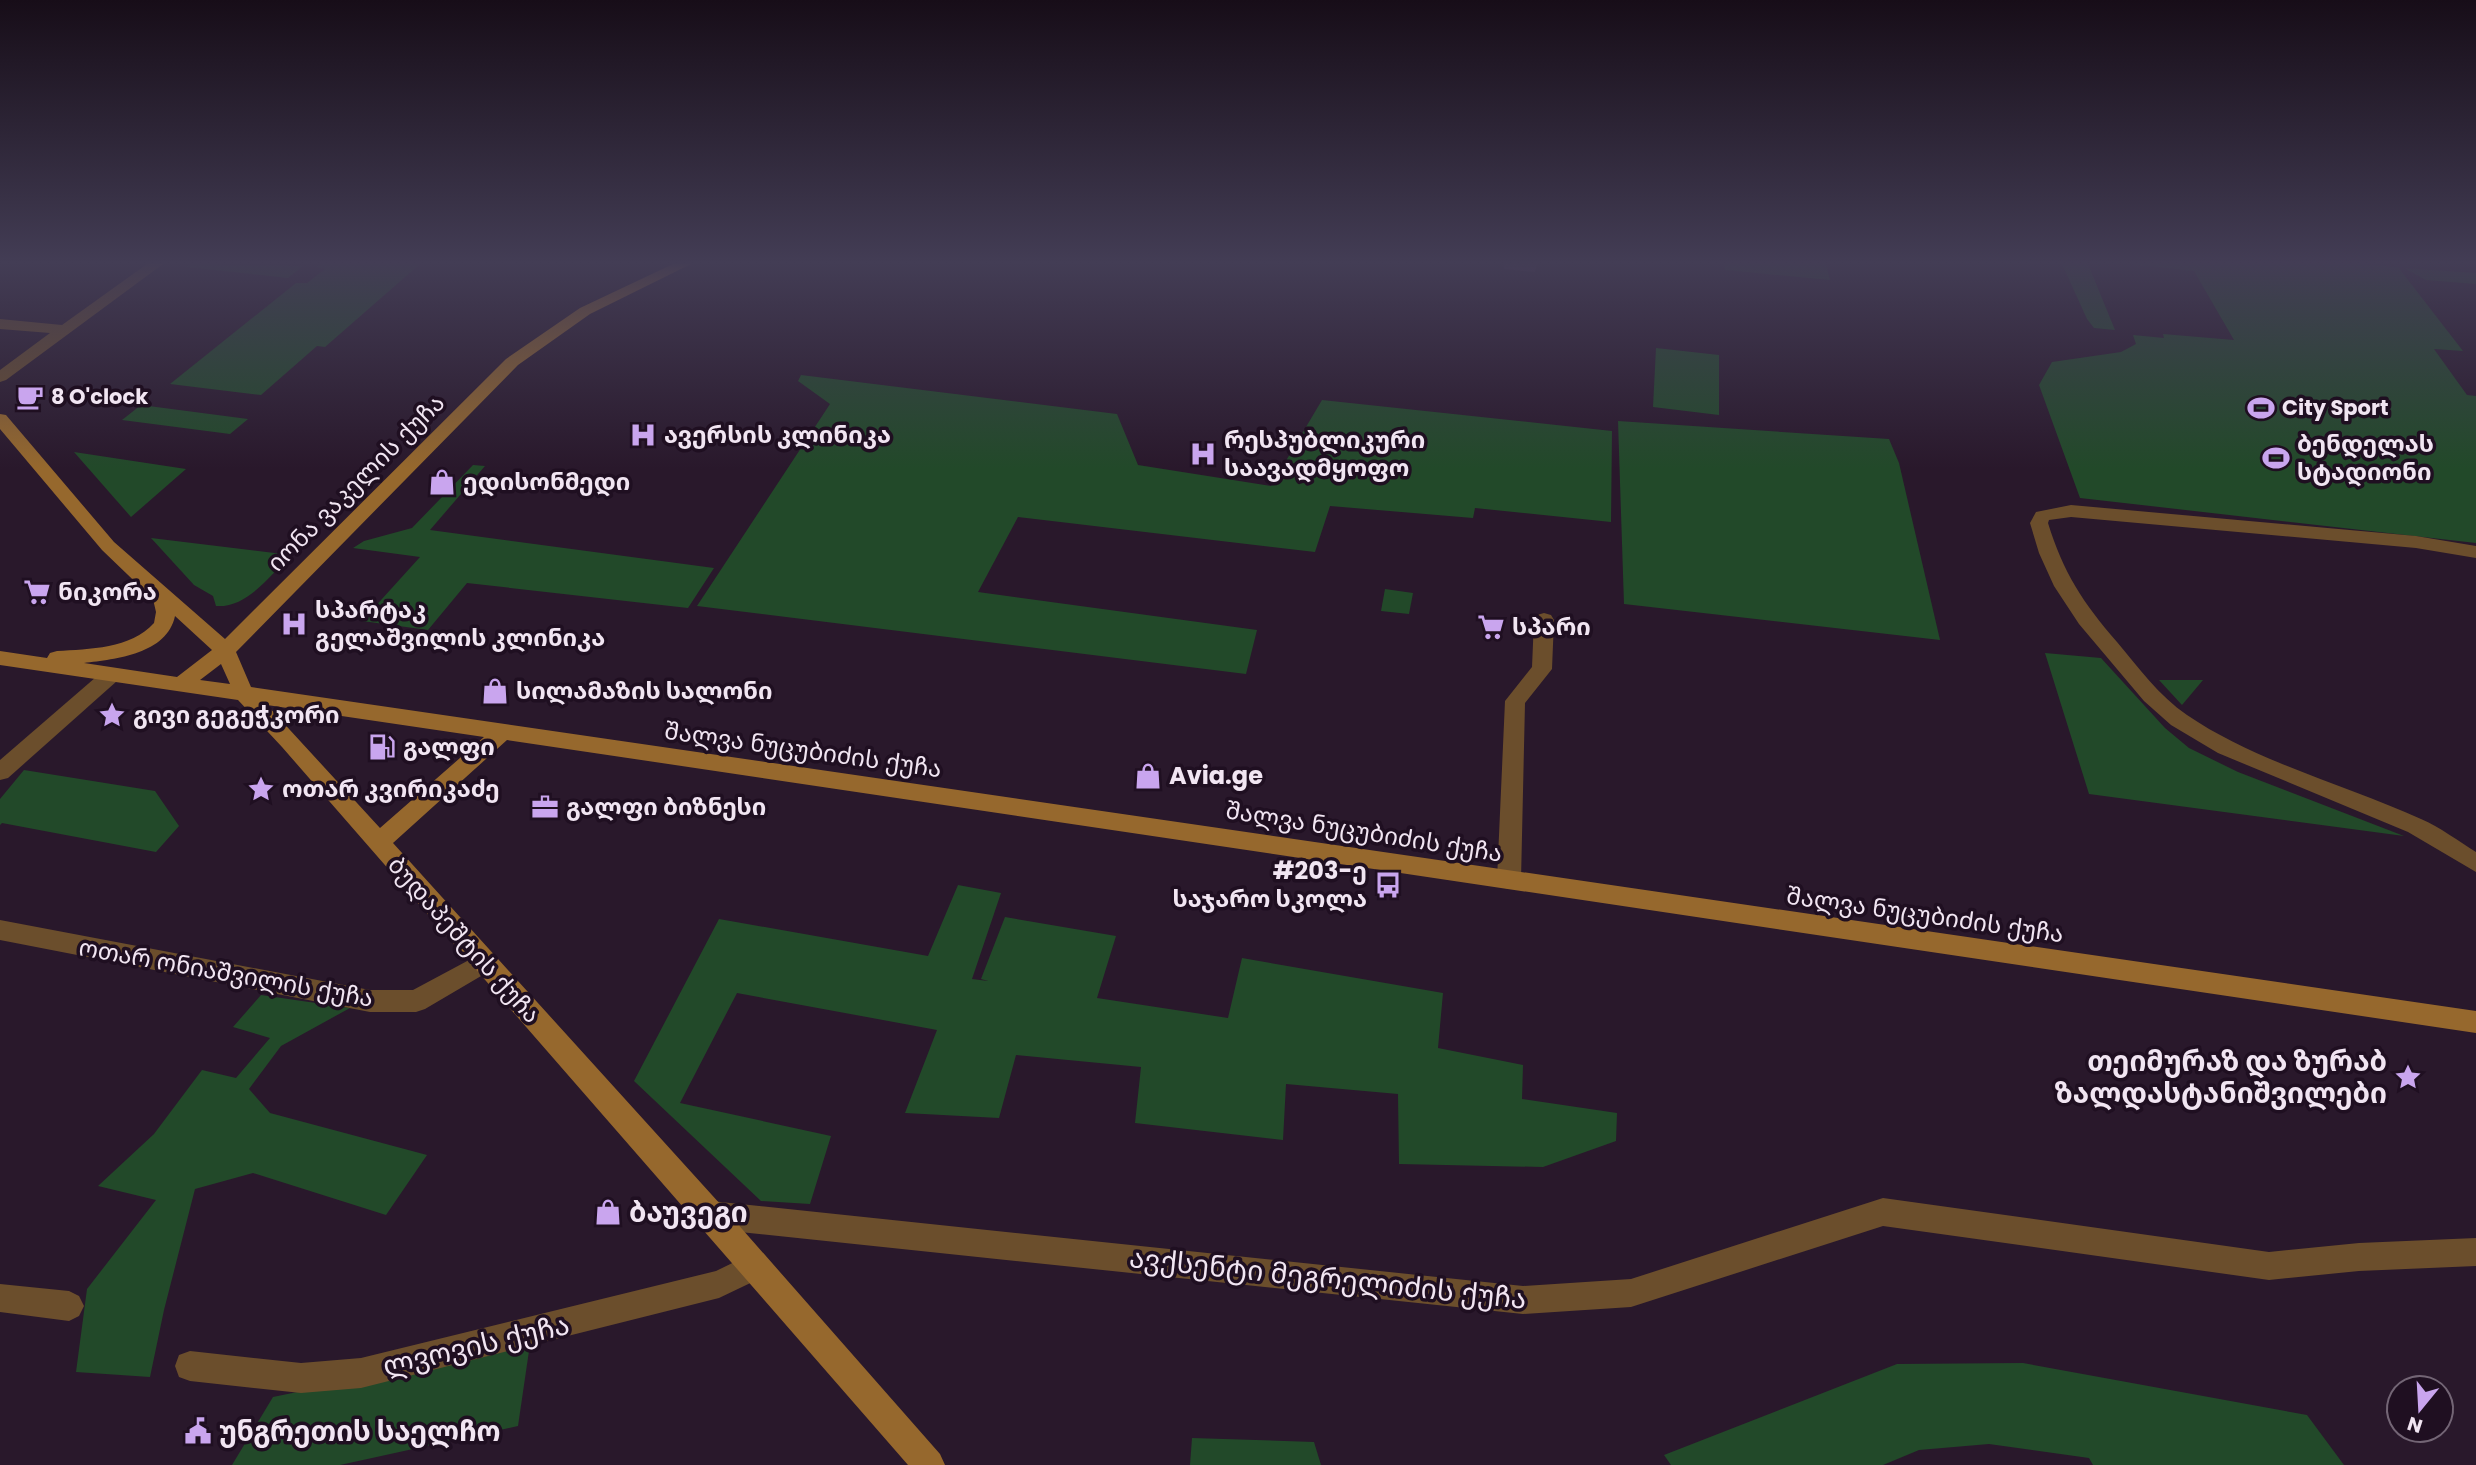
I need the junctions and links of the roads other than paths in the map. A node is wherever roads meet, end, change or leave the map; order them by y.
1 (60, 332) edge
2 (554, 332) edge
3 (0, 377) edge
4 (0, 419) edge
5 (2476, 552) edge
6 (161, 596) junction
7 (1544, 620) dead end
8 (225, 651) junction
9 (5, 659) edge
10 (110, 676) junction
11 (180, 685) junction
12 (244, 694) junction
13 (503, 732) junction
14 (0, 772) edge
15 (378, 843) junction
16 (2476, 863) edge
17 (1508, 880) junction
18 (0, 930) edge
19 (484, 962) junction
20 (2476, 1023) edge
21 (711, 1215) junction
22 (2476, 1252) edge
23 (755, 1266) junction
24 (0, 1298) edge
25 (69, 1307) dead end
26 (190, 1366) dead end
27 (929, 1465) edge

1 - 3 street
2 - 8 main road, იონა ვაკელის ქუჩა
4 - 6 main road, ბუდაპეშტის ქუჩა
5 - 16 street
6 - 8 main road, ბუდაპეშტის ქუჩა
6 - 9 main road
7 - 17 street
8 - 11 main road, იონა ვაკელის ქუჩა
8 - 12 main road, ბუდაპეშტის ქუჩა
9 - 10 main road, შალვა ნუცუბიძის ქუჩა
10 - 11 main road, შალვა ნუცუბიძის ქუჩა
10 - 14 street
11 - 12 main road, შალვა ნუცუბიძის ქუჩა
12 - 13 main road, შალვა ნუცუბიძის ქუჩა
12 - 15 main road, ბუდაპეშტის ქუჩა
13 - 15 main road
13 - 17 main road, შალვა ნუცუბიძის ქუჩა
15 - 19 main road, ბუდაპეშტის ქუჩა
17 - 20 main road, შალვა ნუცუბიძის ქუჩა
18 - 19 street, ოთარ ონიაშვილის ქუჩა
19 - 21 main road, ბუდაპეშტის ქუჩა
21 - 22 street, ავქსენტი მეგრელიძის ქუჩა
21 - 23 main road, ბუდაპეშტის ქუჩა
23 - 26 street, ლვოვის ქუჩა
23 - 27 main road, ბუდაპეშტის ქუჩა
24 - 25 street

